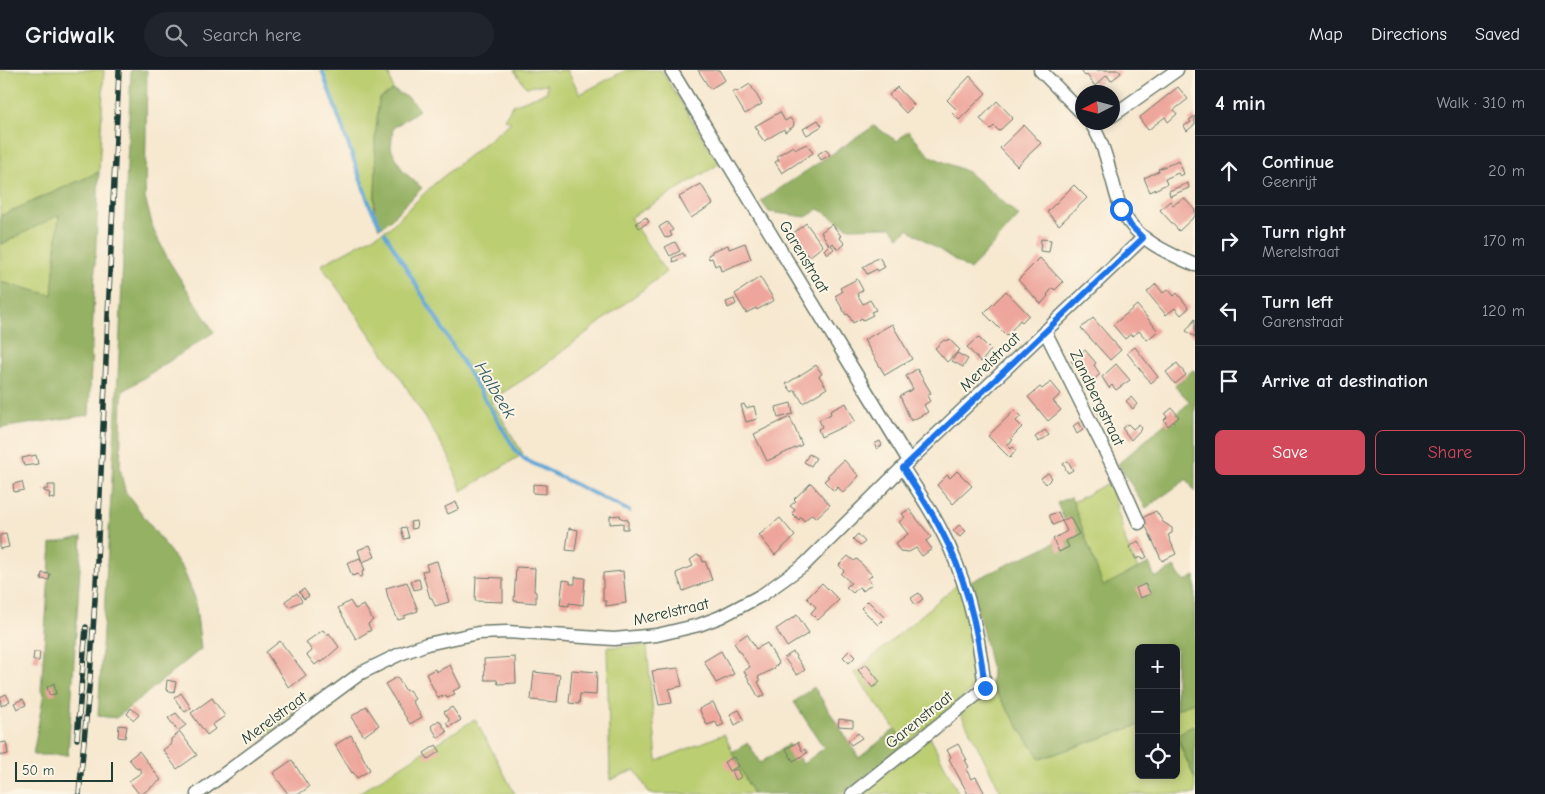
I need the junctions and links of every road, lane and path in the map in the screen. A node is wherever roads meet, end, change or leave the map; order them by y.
1 (671, 70) edge
2 (1040, 70) edge
3 (1177, 70) edge
4 (1075, 106) edge
5 (1120, 110) edge
6 (1098, 130) edge
7 (1143, 238) junction
8 (1195, 265) edge
9 (1045, 331) junction
10 (906, 464) junction
11 (1139, 523) dead end
12 (197, 794) edge
13 (852, 794) edge

1 - 10 street, Garenstraat
2 - 4 street
3 - 5 street
6 - 7 street
7 - 8 street
7 - 9 street, Merelstraat
9 - 10 street, Merelstraat
9 - 11 street, Zandbergstraat
10 - 12 street, Merelstraat
10 - 13 street, Garenstraat

